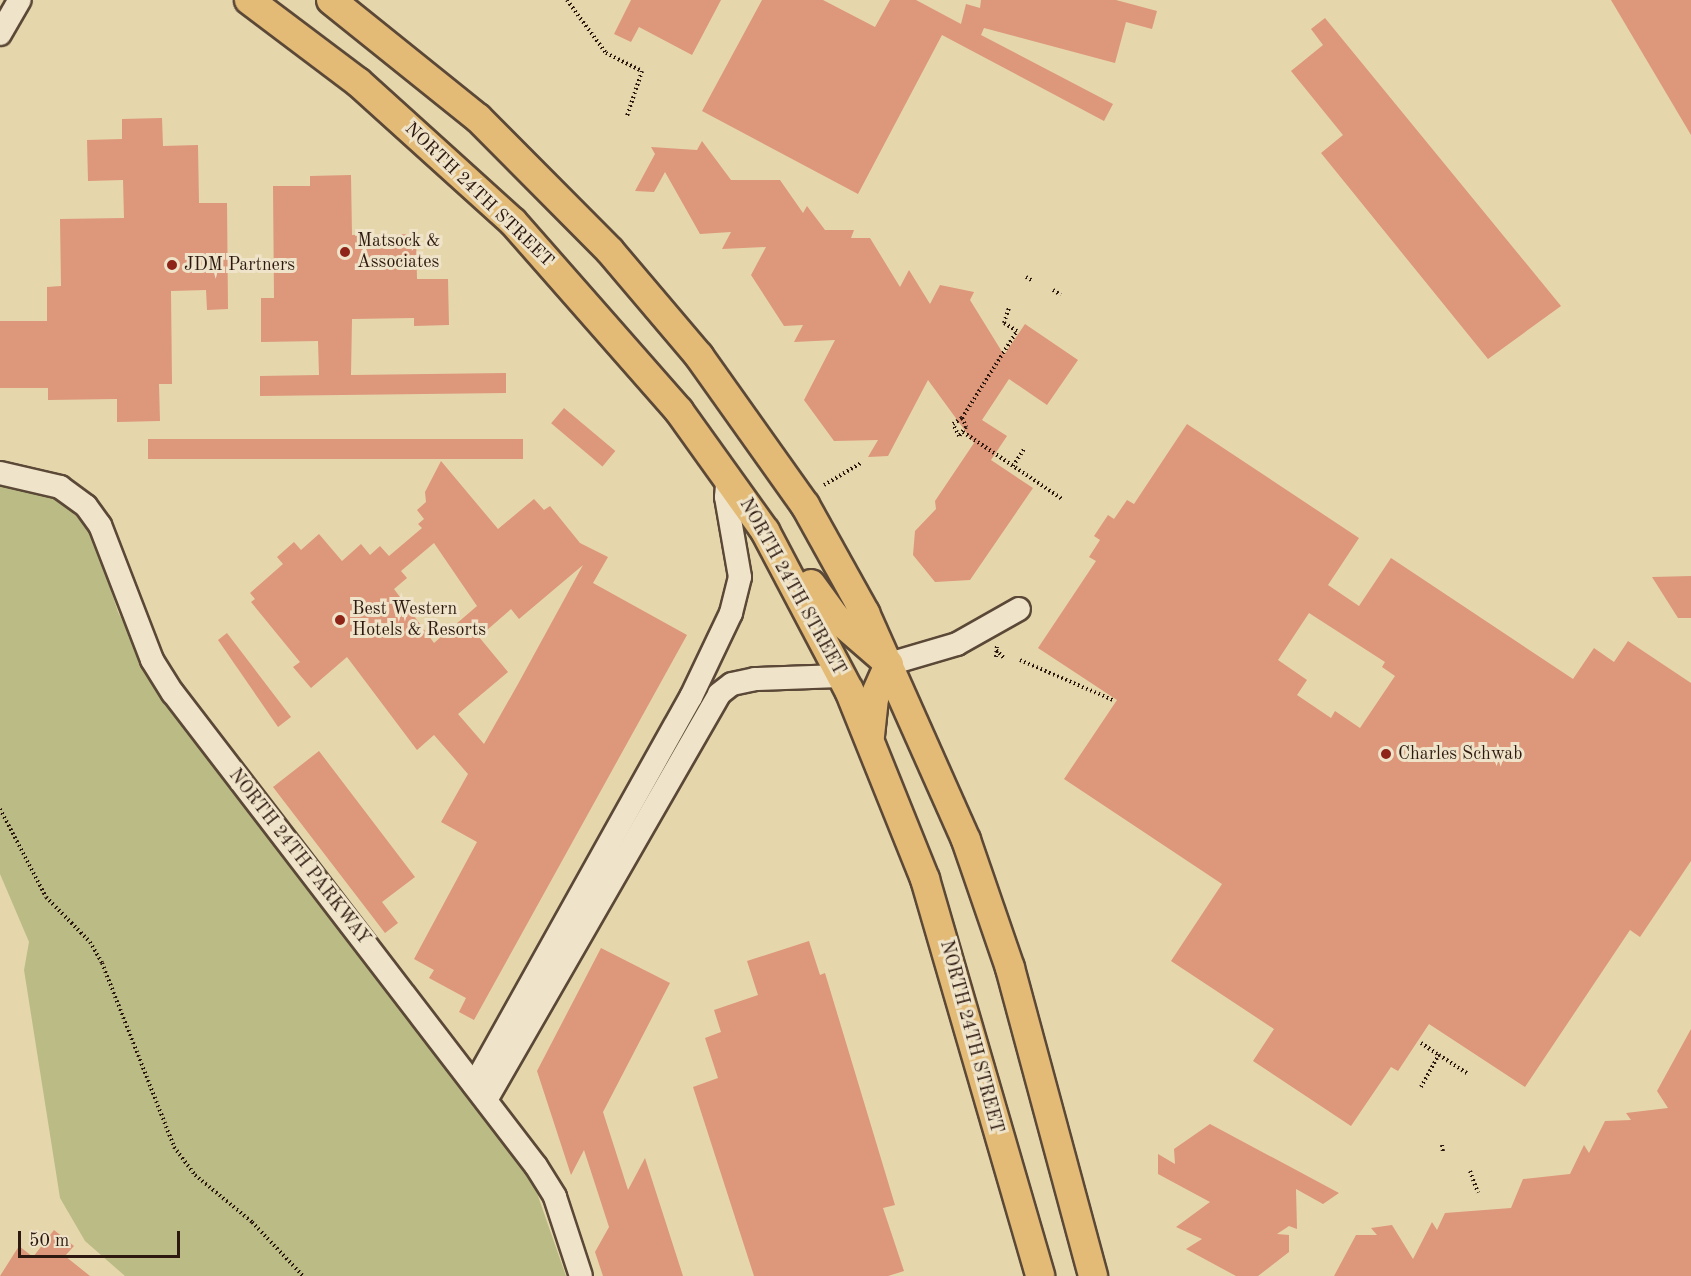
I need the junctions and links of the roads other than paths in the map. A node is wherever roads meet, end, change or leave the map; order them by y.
1 (20, 0) edge
2 (249, 0) edge
3 (331, 0) edge
4 (0, 34) edge
5 (0, 473) edge
6 (728, 476) junction
7 (748, 506) junction
8 (1019, 609) dead end
9 (889, 664) junction
10 (842, 676) junction
11 (870, 739) junction
12 (480, 1092) junction
13 (1001, 1146) junction
14 (1082, 1221) junction
15 (580, 1276) edge
16 (1019, 1276) edge
17 (1040, 1276) edge
18 (1093, 1276) edge
19 (1109, 1276) edge

1 - 4 street
2 - 6 main road, NORTH 24TH STREET
3 - 9 main road
5 - 12 street, NORTH 24TH PARKWAY
6 - 7 main road, NORTH 24TH STREET
6 - 12 street
7 - 9 main road
7 - 10 main road, NORTH 24TH STREET
8 - 9 street
9 - 11 main road
9 - 14 main road
10 - 11 main road, NORTH 24TH STREET
10 - 12 street
11 - 13 main road, NORTH 24TH STREET
12 - 15 street, NORTH 24TH PARKWAY
13 - 16 main road
13 - 17 main road, NORTH 24TH STREET
14 - 18 main road
14 - 19 main road

